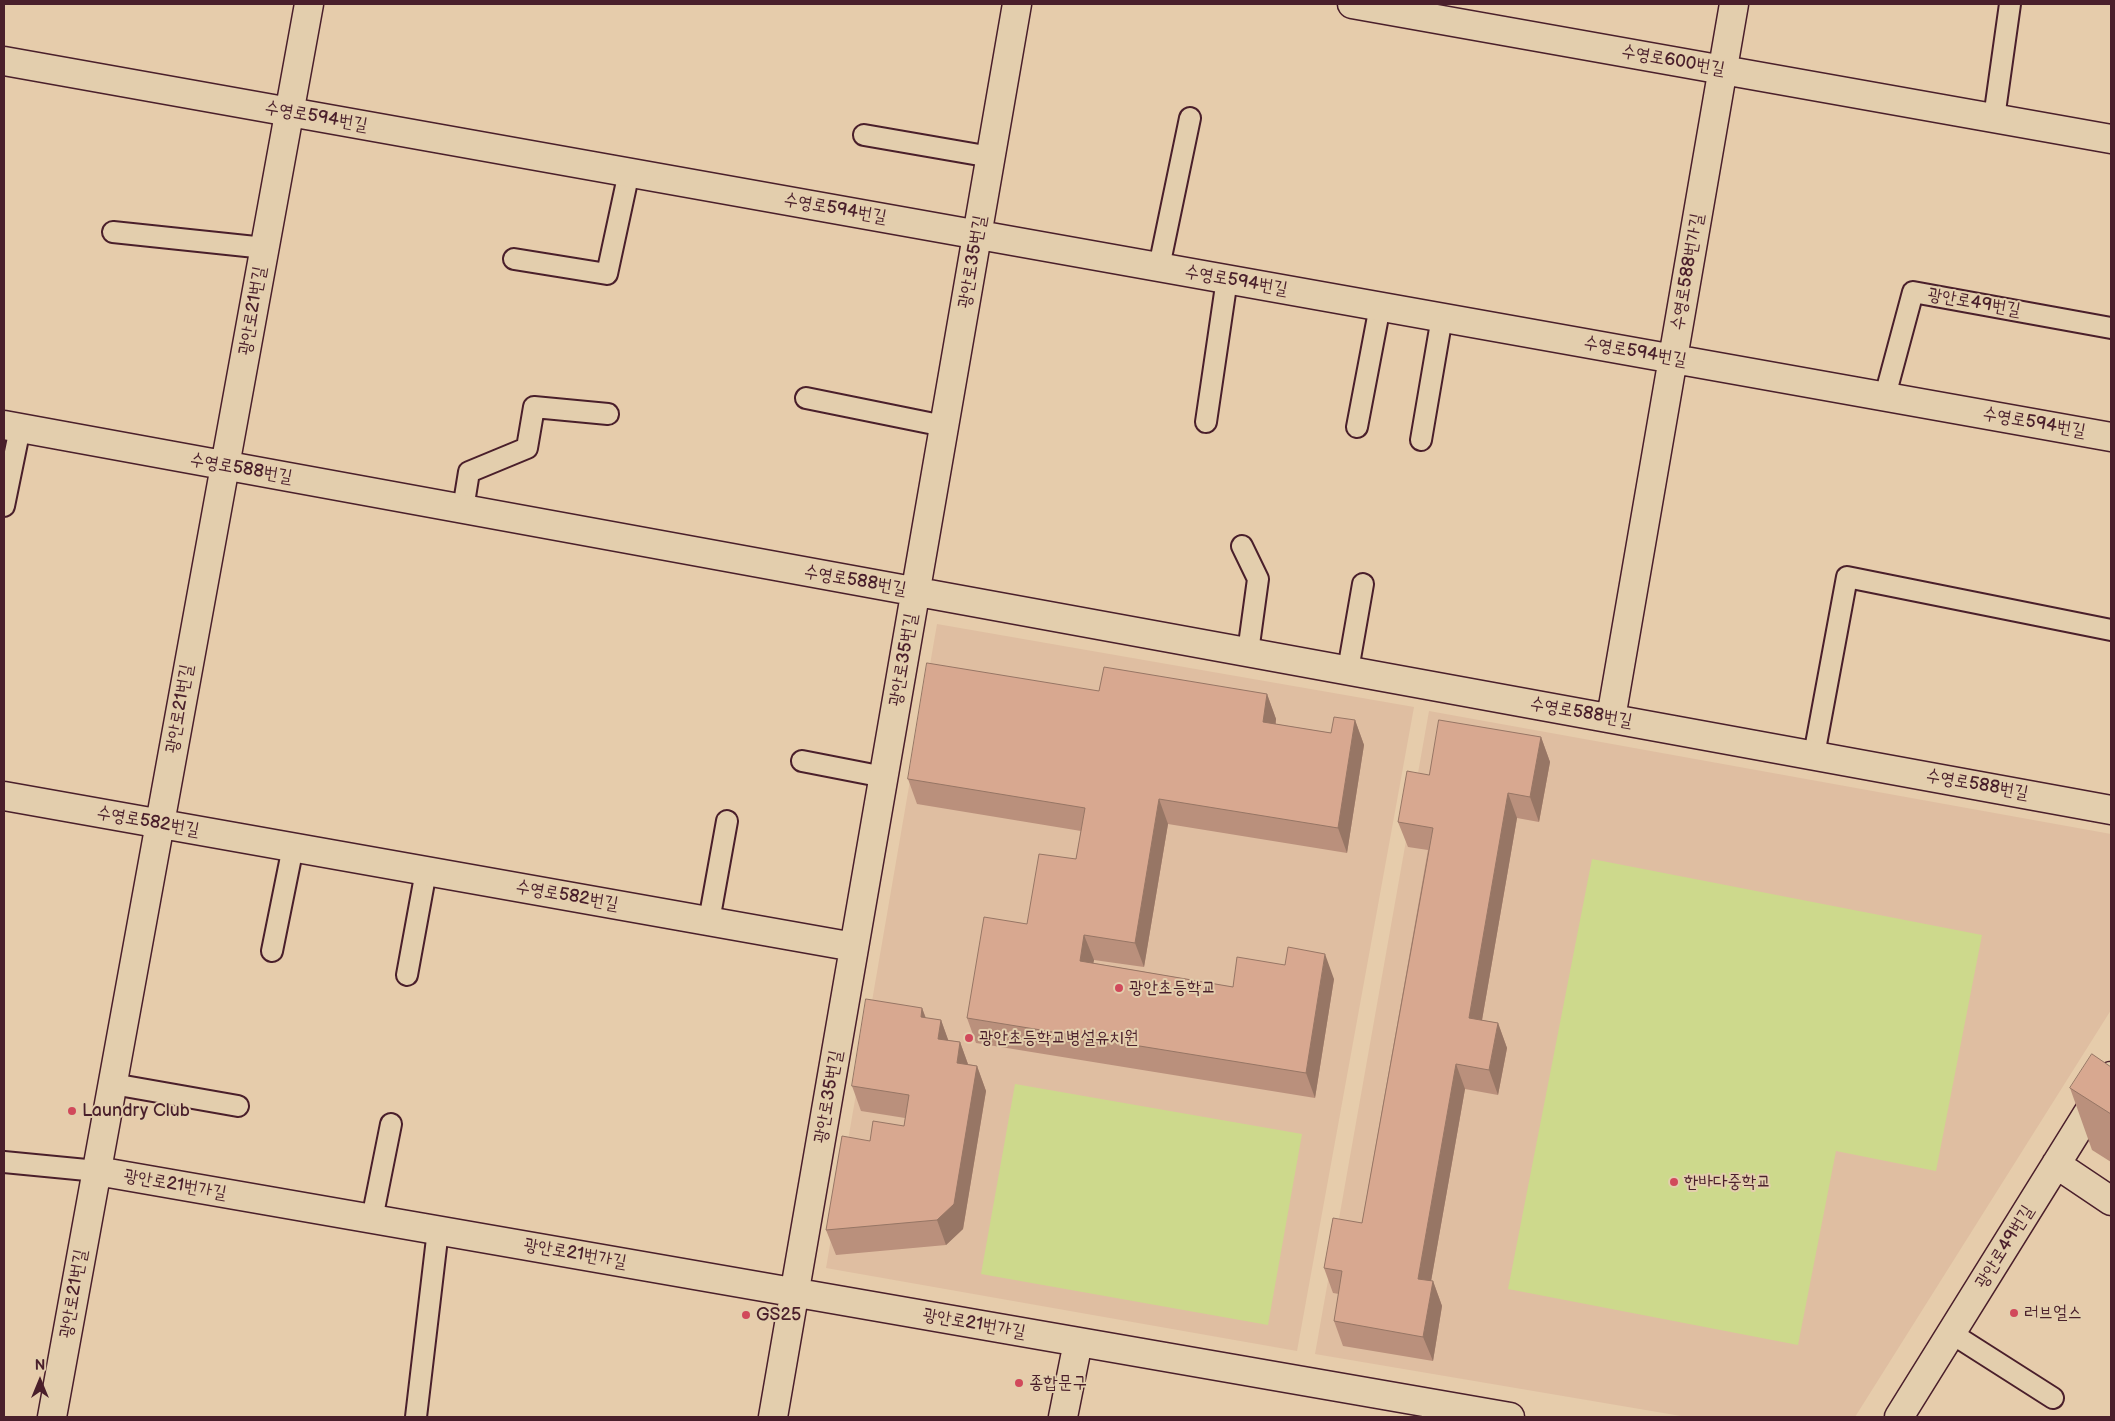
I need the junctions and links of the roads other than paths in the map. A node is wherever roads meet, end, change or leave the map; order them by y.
1 (309, 4) edge
2 (1017, 4) edge
3 (1352, 4) edge
4 (1734, 4) edge
5 (2010, 4) edge
6 (4, 61) edge
7 (1722, 70) junction
8 (289, 112) junction
9 (1190, 118) dead end
10 (1994, 118) junction
11 (864, 135) dead end
12 (2111, 139) edge
13 (991, 157) junction
14 (629, 172) junction
15 (113, 232) dead end
16 (977, 235) junction
17 (265, 248) junction
18 (514, 259) dead end
19 (1159, 267) junction
20 (1227, 279) junction
21 (1380, 306) junction
22 (1442, 317) junction
23 (2111, 328) edge
24 (1673, 359) junction
25 (1885, 396) junction
26 (806, 398) dead end
27 (608, 414) dead end
28 (1206, 422) dead end
29 (944, 426) junction
30 (12, 427) edge
31 (1357, 427) dead end
32 (2111, 437) edge
33 (1421, 440) dead end
34 (225, 466) junction
35 (4, 506) edge
36 (463, 509) junction
37 (1242, 546) dead end
38 (1363, 584) dead end
39 (916, 592) junction
40 (2111, 630) edge
41 (1248, 652) junction
42 (1348, 670) junction
43 (1611, 718) junction
44 (1814, 755) junction
45 (802, 761) dead end
46 (884, 777) junction
47 (4, 796) edge
48 (2111, 810) edge
49 (727, 821) dead end
50 (160, 824) junction
51 (293, 847) junction
52 (426, 871) junction
53 (709, 921) junction
54 (854, 947) junction
55 (272, 951) dead end
56 (408, 975) dead end
57 (2111, 1076) edge
58 (113, 1084) junction
59 (238, 1106) dead end
60 (392, 1124) dead end
61 (4, 1162) edge
62 (2056, 1164) junction
63 (97, 1171) junction
64 (2111, 1201) edge
65 (372, 1219) junction
66 (438, 1230) junction
67 (795, 1293) junction
68 (1951, 1333) junction
69 (1078, 1342) junction
70 (2052, 1398) dead end
71 (1426, 1410) edge
72 (52, 1417) edge
73 (416, 1417) edge
74 (773, 1417) edge
75 (1063, 1417) edge
76 (1510, 1417) edge
77 (1899, 1417) edge

1 - 8 street, 광안로21번길
2 - 13 street, 광안로35번길
3 - 7 street, 수영로600번길
4 - 7 street, 수영로588번가길
5 - 10 lane
6 - 8 street, 수영로594번길
7 - 10 street, 수영로600번길
7 - 24 street, 수영로588번가길
8 - 14 street, 수영로594번길
8 - 17 street, 광안로21번길
9 - 19 lane, 수영로594번길
10 - 12 street, 수영로600번길
11 - 13 lane
13 - 16 street, 광안로35번길
14 - 16 street, 수영로594번길
14 - 18 lane
15 - 17 lane, 광안로21번길
16 - 19 street, 수영로594번길
16 - 29 street, 광안로35번길
17 - 34 street, 광안로21번길
19 - 20 street, 수영로594번길
20 - 21 street, 수영로594번길
20 - 28 lane
21 - 22 street, 수영로594번길
21 - 31 lane
22 - 24 street, 수영로594번길
22 - 33 lane
23 - 25 lane, 광안로49번길
24 - 25 street, 수영로594번길
24 - 43 street, 수영로588번가길
25 - 32 street, 수영로594번길
26 - 29 lane
27 - 36 lane
29 - 39 street, 광안로35번길
30 - 34 street, 수영로588번길
30 - 35 lane, 수영로588번길
34 - 36 street, 수영로588번길
34 - 50 street, 광안로21번길
36 - 39 street, 수영로588번길
37 - 41 lane
38 - 42 lane
39 - 41 street, 수영로588번길
39 - 46 street, 광안로35번길
40 - 44 lane
41 - 42 street, 수영로588번길
42 - 43 street, 수영로588번길
43 - 44 street, 수영로588번길
44 - 48 street, 수영로588번길
45 - 46 lane
46 - 54 street, 광안로35번길
47 - 50 street, 수영로582번길
49 - 53 lane
50 - 51 street, 수영로582번길
50 - 58 street, 광안로21번길
51 - 52 street, 수영로582번길
51 - 55 lane
52 - 53 street, 수영로582번길
52 - 56 lane
53 - 54 street, 수영로582번길
54 - 67 street, 광안로35번길
57 - 62 street, 광안로49번길
58 - 59 lane
58 - 63 street, 광안로21번길
60 - 65 lane
61 - 63 lane
62 - 64 street
62 - 68 street, 광안로49번길
63 - 65 street, 광안로21번가길
63 - 72 street, 광안로21번길
65 - 66 street, 광안로21번가길
66 - 67 street, 광안로21번가길
66 - 73 lane
67 - 69 street, 광안로21번가길
67 - 74 street, 광안로35번길
68 - 70 lane
68 - 77 street, 광안로49번길
69 - 71 street, 광안로21번가길
69 - 75 street
71 - 76 street, 광안로21번가길

